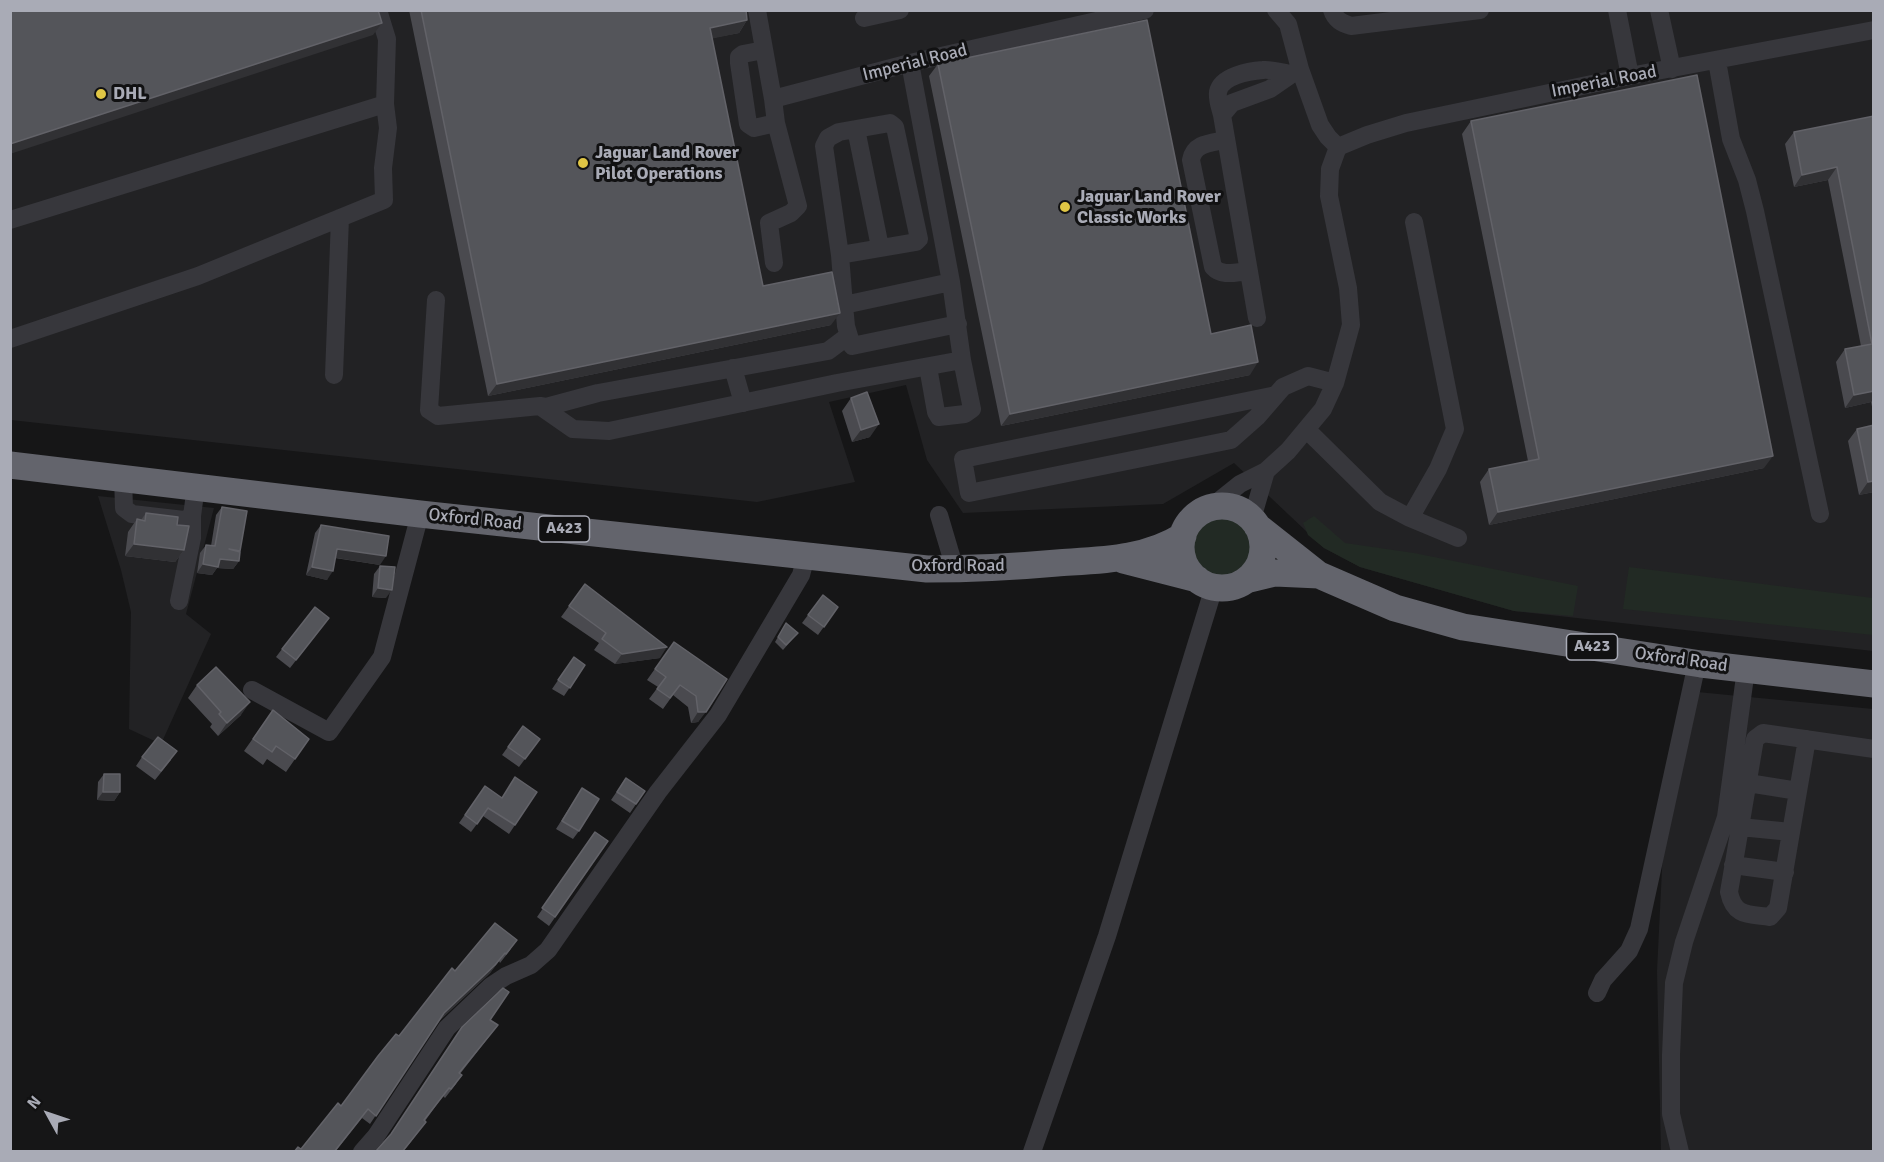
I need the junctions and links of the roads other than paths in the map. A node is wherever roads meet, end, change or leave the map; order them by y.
1 (378, 10) edge
2 (757, 10) edge
3 (900, 10) edge
4 (1145, 10) edge
5 (1276, 10) edge
6 (1332, 10) edge
7 (1480, 10) edge
8 (1617, 10) edge
9 (1659, 10) edge
10 (864, 18) dead end
11 (1874, 30) edge
12 (764, 51) junction
13 (1717, 61) junction
14 (910, 63) junction
15 (1672, 69) junction
16 (1296, 72) junction
17 (1630, 76) junction
18 (773, 99) junction
19 (385, 104) junction
20 (776, 123) junction
21 (856, 129) junction
22 (1225, 140) junction
23 (1338, 147) junction
24 (340, 218) junction
25 (10, 220) edge
26 (1414, 222) dead end
27 (880, 247) junction
28 (840, 255) junction
29 (774, 263) dead end
30 (1249, 271) junction
31 (951, 282) junction
32 (436, 300) dead end
33 (844, 305) junction
34 (1257, 318) dead end
35 (958, 324) junction
36 (848, 336) junction
37 (10, 339) edge
38 (828, 351) junction
39 (962, 360) junction
40 (928, 367) junction
41 (733, 368) junction
42 (334, 375) dead end
43 (837, 383) junction
44 (1335, 383) junction
45 (1276, 395) junction
46 (743, 403) junction
47 (540, 406) junction
48 (1307, 430) junction
49 (10, 465) edge
50 (1266, 471) junction
51 (123, 477) junction
52 (196, 486) junction
53 (1210, 508) junction
54 (420, 514) junction
55 (1820, 514) dead end
56 (939, 515) dead end
57 (192, 516) junction
58 (1410, 518) junction
59 (1254, 522) junction
60 (1183, 536) junction
61 (1458, 538) dead end
62 (806, 556) junction
63 (1119, 559) junction
64 (955, 569) junction
65 (1319, 575) junction
66 (1246, 580) junction
67 (1205, 583) junction
68 (179, 601) dead end
69 (1697, 663) junction
70 (1746, 669) junction
71 (1874, 684) edge
72 (252, 690) dead end
73 (1807, 739) junction
74 (1874, 749) edge
75 (1742, 781) junction
76 (1798, 791) junction
77 (1740, 826) junction
78 (1791, 832) junction
79 (1733, 865) junction
80 (1785, 872) junction
81 (1597, 993) dead end
82 (362, 1152) edge
83 (1032, 1152) edge
84 (1680, 1152) edge

1 - 19 street
2 - 12 street
3 - 10 street
4 - 14 street, Imperial Road
5 - 16 street
6 - 7 street
8 - 17 street
9 - 15 street
11 - 13 street, Imperial Road
12 - 18 street
12 - 20 street
13 - 15 street, Imperial Road
13 - 55 street
14 - 18 street, Imperial Road
14 - 31 street
15 - 17 street, Imperial Road
16 - 22 street
16 - 23 street
17 - 23 street, Imperial Road
18 - 20 street
19 - 24 street
19 - 25 street
20 - 29 street
21 - 27 street
21 - 27 street
21 - 28 street
22 - 30 street
22 - 30 street
23 - 44 street
24 - 37 street
24 - 42 street
26 - 58 street
27 - 28 street
28 - 33 street
30 - 34 street
31 - 33 street
31 - 35 street
32 - 47 street
33 - 36 street
35 - 36 street
35 - 39 street
36 - 38 street
38 - 41 street
38 - 43 street
39 - 40 street
39 - 40 street
40 - 43 street
41 - 46 street
41 - 47 street
43 - 46 street
44 - 45 street
44 - 48 street
45 - 45 street
46 - 47 street
48 - 50 street
48 - 58 street
49 - 51 highway, Oxford Road / A423
50 - 53 street
50 - 59 street
51 - 52 highway, Oxford Road / A423
51 - 57 street
52 - 54 highway, Oxford Road / A423
52 - 57 street
53 - 59 highway
53 - 60 highway
54 - 62 highway, Oxford Road / A423
54 - 72 street
56 - 64 street
57 - 68 street
58 - 61 street
59 - 65 highway, Oxford Road / A423
59 - 66 highway
60 - 63 highway, Oxford Road / A423
60 - 67 highway
62 - 64 highway, Oxford Road / A423
62 - 82 street
63 - 64 highway, Oxford Road / A423
63 - 67 highway, Oxford Road / A423
65 - 66 highway, Oxford Road / A423
65 - 69 highway, Oxford Road / A423
66 - 67 highway
67 - 83 street
69 - 70 highway, Oxford Road / A423
69 - 81 street
70 - 71 highway, Oxford Road / A423
70 - 75 street
73 - 74 street
73 - 75 street
73 - 76 street
75 - 76 street
75 - 77 street
75 - 84 street
76 - 78 street
77 - 78 street
77 - 79 street
78 - 80 street
79 - 80 street
79 - 80 street

